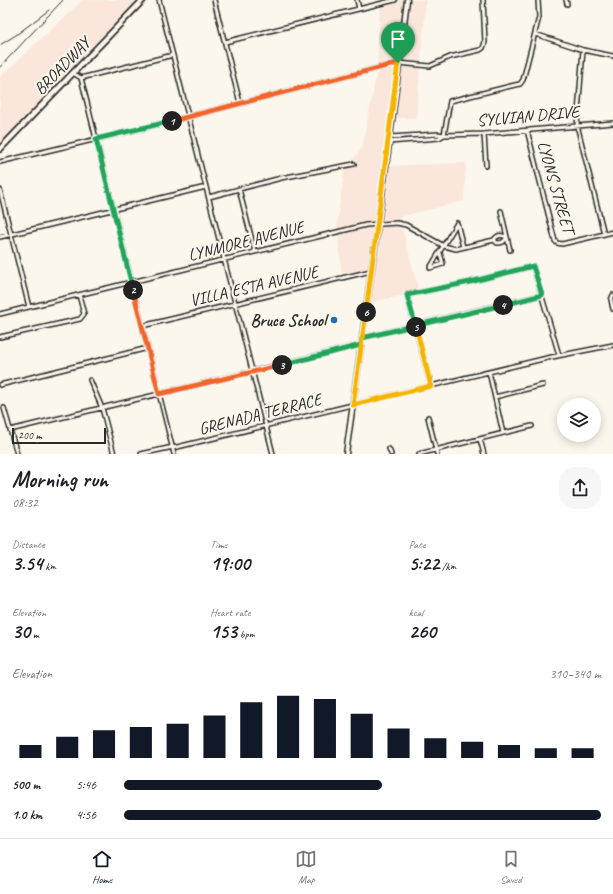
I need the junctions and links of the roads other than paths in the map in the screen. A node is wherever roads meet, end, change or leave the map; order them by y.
1 (142, 0) edge
2 (159, 0) edge
3 (214, 0) edge
4 (357, 0) edge
5 (395, 0) edge
6 (406, 0) edge
7 (483, 0) edge
8 (538, 0) edge
9 (359, 9) junction
10 (535, 34) junction
11 (225, 42) junction
12 (583, 50) junction
13 (173, 55) junction
14 (613, 56) edge
15 (398, 63) junction
16 (73, 73) junction
17 (80, 78) junction
18 (240, 103) junction
19 (189, 116) junction
20 (613, 123) edge
21 (577, 125) junction
22 (527, 130) junction
23 (484, 134) junction
24 (444, 135) junction
25 (96, 139) junction
26 (389, 140) junction
27 (0, 149) edge
28 (0, 162) edge
29 (354, 164) dead end
30 (486, 166) dead end
31 (206, 187) junction
32 (239, 189) junction
33 (0, 190) edge
34 (209, 197) junction
35 (114, 209) junction
36 (501, 210) dead end
37 (378, 224) junction
38 (613, 232) edge
39 (11, 234) junction
40 (604, 234) junction
41 (0, 237) edge
42 (507, 237) junction
43 (494, 240) junction
44 (444, 246) junction
45 (463, 247) junction
46 (510, 250) dead end
47 (254, 252) junction
48 (440, 252) junction
49 (224, 259) junction
50 (371, 271) junction
51 (131, 282) junction
52 (613, 294) edge
53 (80, 295) junction
54 (542, 295) junction
55 (235, 304) junction
56 (28, 307) junction
57 (613, 309) edge
58 (0, 314) edge
59 (142, 326) junction
60 (415, 326) junction
61 (0, 337) edge
62 (362, 338) junction
63 (361, 345) junction
64 (613, 345) edge
65 (148, 348) junction
66 (559, 355) junction
67 (252, 372) junction
68 (488, 372) junction
69 (90, 380) dead end
70 (0, 385) edge
71 (543, 385) dead end
72 (431, 386) junction
73 (159, 394) junction
74 (494, 397) junction
75 (353, 405) junction
76 (4, 408) dead end
77 (102, 408) junction
78 (428, 417) dead end
79 (266, 426) junction
80 (532, 426) dead end
81 (10, 430) junction
82 (503, 433) junction
83 (480, 439) junction
84 (173, 448) junction
85 (389, 449) dead end
86 (436, 452) edge
87 (16, 454) edge
88 (114, 454) edge
89 (142, 454) edge
90 (174, 454) edge
91 (273, 454) edge
92 (346, 454) edge
93 (390, 454) edge
94 (420, 454) edge
95 (484, 454) edge

1 - 16 main road, BROADWAY
2 - 13 street
3 - 11 street
4 - 9 street
5 - 9 street
6 - 15 street
7 - 15 street
8 - 10 street
9 - 11 street
10 - 12 street
10 - 24 street
11 - 18 street
12 - 14 street
12 - 21 street
13 - 17 street
13 - 19 street
15 - 18 street
15 - 26 street
16 - 17 street
16 - 27 main road, BROADWAY
17 - 25 street
18 - 19 street
19 - 25 street
19 - 31 street
20 - 21 street, SYLVIAN DRIVE
21 - 22 street, SYLVIAN DRIVE
21 - 40 street
22 - 23 street, SYLVIAN DRIVE
22 - 40 street, LYONS STREET
23 - 24 street, SYLVIAN DRIVE
23 - 30 street
24 - 26 street, SYLVIAN DRIVE
25 - 28 street
25 - 35 street
26 - 37 street
29 - 32 street
31 - 34 street
31 - 35 street
32 - 34 street
32 - 47 street
33 - 39 street
34 - 49 street
35 - 39 street
35 - 51 street
36 - 42 street
37 - 44 street, LYNMORE AVENUE
37 - 47 street, LYNMORE AVENUE
37 - 50 street
38 - 40 street, LYONS STREET
39 - 41 street
39 - 56 street
42 - 43 street, LYNMORE AVENUE
42 - 43 street, LYNMORE AVENUE
42 - 46 street
43 - 45 street, LYNMORE AVENUE
44 - 45 street, LYNMORE AVENUE
44 - 45 street
44 - 48 street
47 - 49 street, LYNMORE AVENUE
48 - 48 street
49 - 51 street, LYNMORE AVENUE
49 - 55 street
50 - 55 street, VILLA ESTA AVENUE
50 - 62 street
51 - 53 street, LYNMORE AVENUE
51 - 59 street
52 - 57 street
53 - 56 street, LYNMORE AVENUE
53 - 61 street
54 - 60 street
54 - 60 street
54 - 66 street
55 - 59 street, VILLA ESTA AVENUE
55 - 67 street
56 - 58 street, LYNMORE AVENUE
59 - 65 street
60 - 62 street
60 - 72 street
62 - 63 street
63 - 67 street
63 - 75 street
64 - 66 street, GRENADA TERRACE
65 - 70 street
65 - 73 street
66 - 68 street, GRENADA TERRACE
67 - 73 street
67 - 79 street
68 - 72 street, GRENADA TERRACE
68 - 74 street
69 - 77 street
71 - 74 street
72 - 75 street, GRENADA TERRACE
73 - 77 street
73 - 84 street
74 - 82 street
75 - 79 street, GRENADA TERRACE
75 - 92 street
76 - 81 street
77 - 81 street
77 - 88 street
78 - 86 street
79 - 84 street, GRENADA TERRACE
79 - 91 street
80 - 82 street
81 - 87 street
82 - 83 street
83 - 86 street
83 - 95 street
84 - 89 street, GRENADA TERRACE
84 - 90 street
85 - 93 street
86 - 94 street

